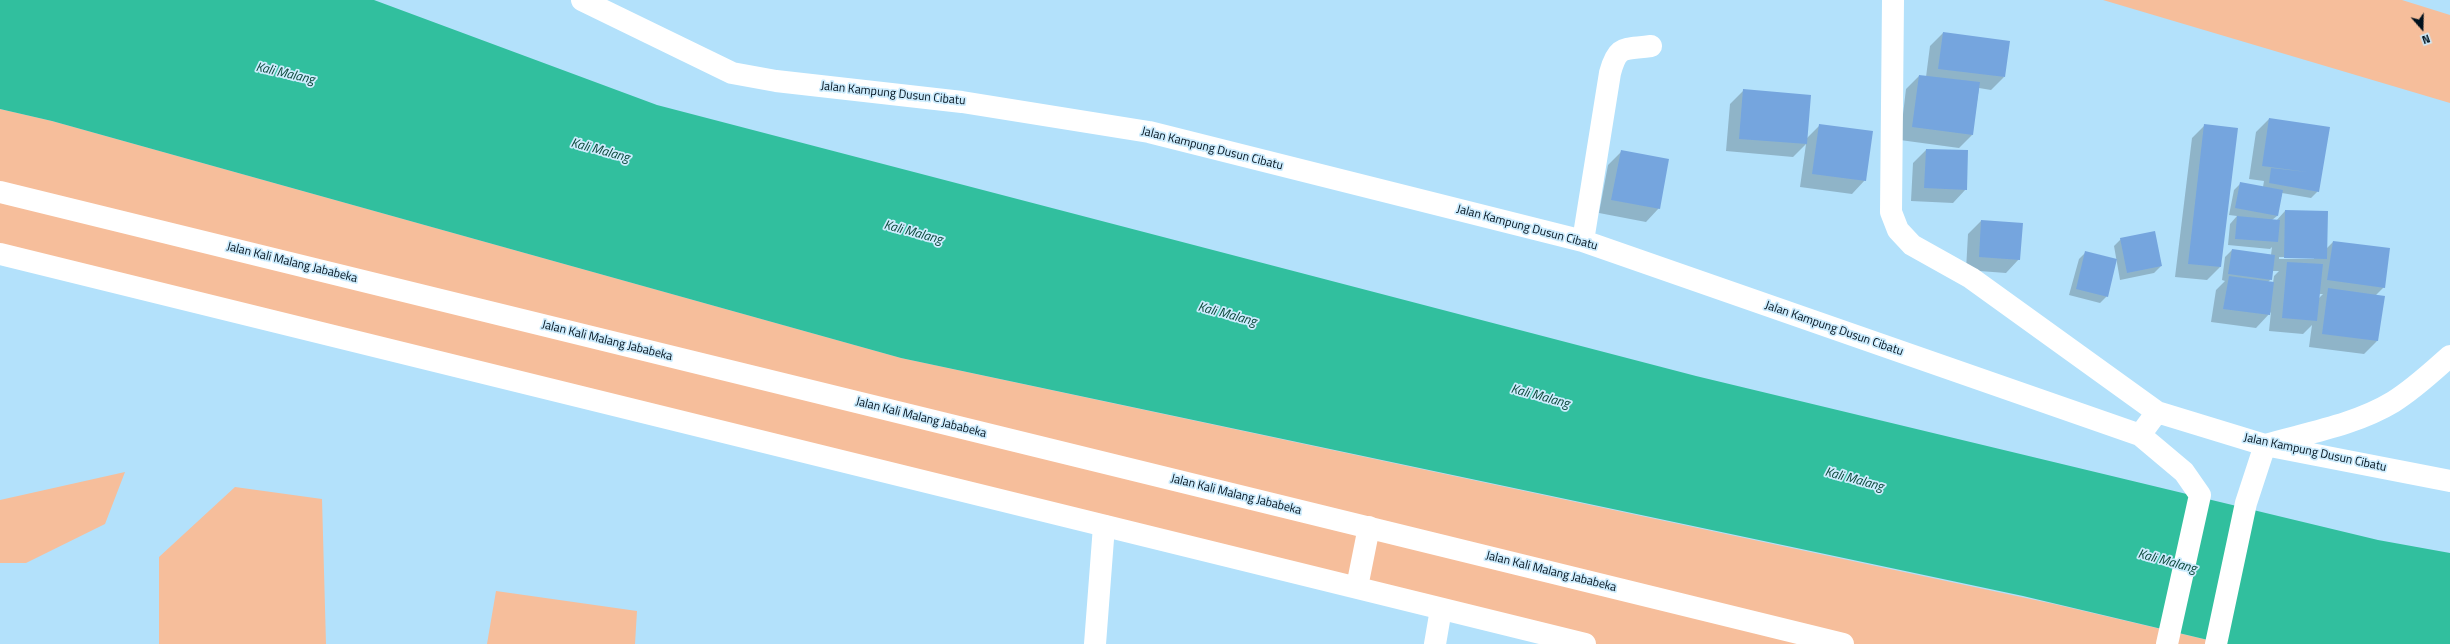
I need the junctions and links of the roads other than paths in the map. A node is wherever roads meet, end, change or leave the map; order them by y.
1 (582, 0) edge
2 (1893, 0) edge
3 (1651, 46) dead end
4 (0, 192) edge
5 (1583, 241) junction
6 (0, 254) edge
7 (2450, 356) edge
8 (2157, 412) junction
9 (2140, 436) junction
10 (2265, 445) junction
11 (2450, 481) edge
12 (1104, 526) junction
13 (1369, 528) junction
14 (1357, 587) junction
15 (1441, 609) junction
16 (1094, 644) edge
17 (1435, 644) edge
18 (1585, 644) edge
19 (1842, 644) edge
20 (2167, 644) edge
21 (2216, 644) edge

1 - 5 main road, Jalan Kampung Dusun Cibatu
2 - 8 main road, Jalan Kampung Dusun Cibatu
3 - 5 main road
4 - 13 main road, Jalan Kali Malang Jababeka
5 - 9 main road, Jalan Kampung Dusun Cibatu
6 - 12 main road
7 - 10 main road
8 - 9 main road
8 - 10 main road, Jalan Kampung Dusun Cibatu
9 - 20 main road, Jalan Kampung Dusun Cibatu
10 - 11 main road, Jalan Kampung Dusun Cibatu
10 - 21 main road
12 - 14 main road
12 - 16 main road
13 - 14 main road
13 - 19 main road, Jalan Kali Malang Jababeka
14 - 15 main road
15 - 17 main road
15 - 18 main road

